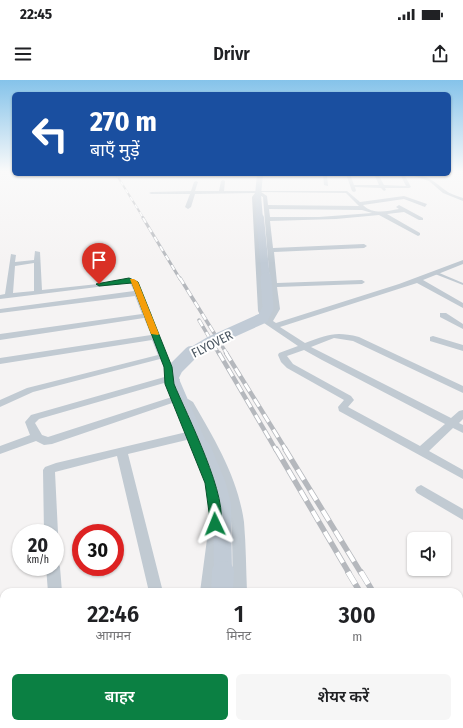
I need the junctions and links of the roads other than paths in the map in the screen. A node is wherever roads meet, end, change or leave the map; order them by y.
1 (189, 202) edge
2 (254, 202) edge
3 (259, 202) edge
4 (265, 202) edge
5 (317, 202) edge
6 (338, 202) edge
7 (357, 202) edge
8 (376, 202) edge
9 (389, 202) edge
10 (418, 202) edge
11 (425, 205) dead end
12 (361, 206) junction
13 (188, 207) dead end
14 (266, 207) junction
15 (404, 210) junction
16 (380, 214) junction
17 (268, 219) junction
18 (422, 219) dead end
19 (418, 234) dead end
20 (364, 246) dead end
21 (270, 250) junction
22 (37, 252) dead end
23 (13, 255) dead end
24 (37, 261) junction
25 (463, 262) edge
26 (12, 265) junction
27 (436, 273) junction
28 (417, 280) junction
29 (362, 282) dead end
30 (463, 284) edge
31 (274, 285) junction
32 (38, 292) junction
33 (138, 293) junction
34 (5, 296) edge
35 (463, 306) edge
36 (0, 311) edge
37 (148, 315) junction
38 (443, 315) dead end
39 (267, 321) junction
40 (274, 326) junction
41 (463, 327) edge
42 (0, 337) edge
43 (156, 337) junction
44 (433, 339) dead end
45 (303, 346) junction
46 (463, 348) edge
47 (163, 356) junction
48 (0, 361) edge
49 (168, 373) junction
50 (463, 390) edge
51 (175, 399) junction
52 (0, 404) edge
53 (463, 413) edge
54 (452, 424) junction
55 (463, 429) edge
56 (191, 435) junction
57 (36, 436) junction
58 (0, 450) edge
59 (122, 452) junction
60 (421, 452) junction
61 (463, 475) edge
62 (421, 490) dead end
63 (463, 515) edge
64 (51, 524) edge
65 (54, 576) edge
66 (55, 588) edge
67 (155, 588) edge
68 (207, 588) edge
69 (222, 588) edge
70 (240, 588) edge

1 - 13 street
2 - 39 street
3 - 69 main road, FLYOVER, bridge
4 - 14 street
5 - 14 street
6 - 12 street
7 - 12 street
8 - 12 street
9 - 15 street
10 - 11 street
12 - 16 street
14 - 17 street
15 - 16 street
15 - 18 street
16 - 17 street
16 - 19 street
17 - 21 street
20 - 21 street
21 - 31 street
22 - 24 street
23 - 26 street
24 - 26 street
24 - 32 street
25 - 27 street
26 - 34 street
27 - 28 street
27 - 30 lane
28 - 35 street
28 - 40 street
29 - 31 street
31 - 39 street
32 - 33 street
32 - 34 street
33 - 36 street
33 - 37 street
37 - 42 street
37 - 43 street
38 - 41 street
39 - 40 street
40 - 45 street
43 - 47 street
43 - 48 street
44 - 46 street
45 - 50 street
45 - 54 street
45 - 60 street
47 - 49 street
47 - 52 street
49 - 51 street
49 - 57 street
49 - 70 street
51 - 56 street
51 - 57 street
53 - 54 street
54 - 55 street
54 - 60 street
56 - 59 street
56 - 68 street
57 - 58 street
59 - 64 street
59 - 67 street
60 - 61 street
62 - 63 street
65 - 66 street

